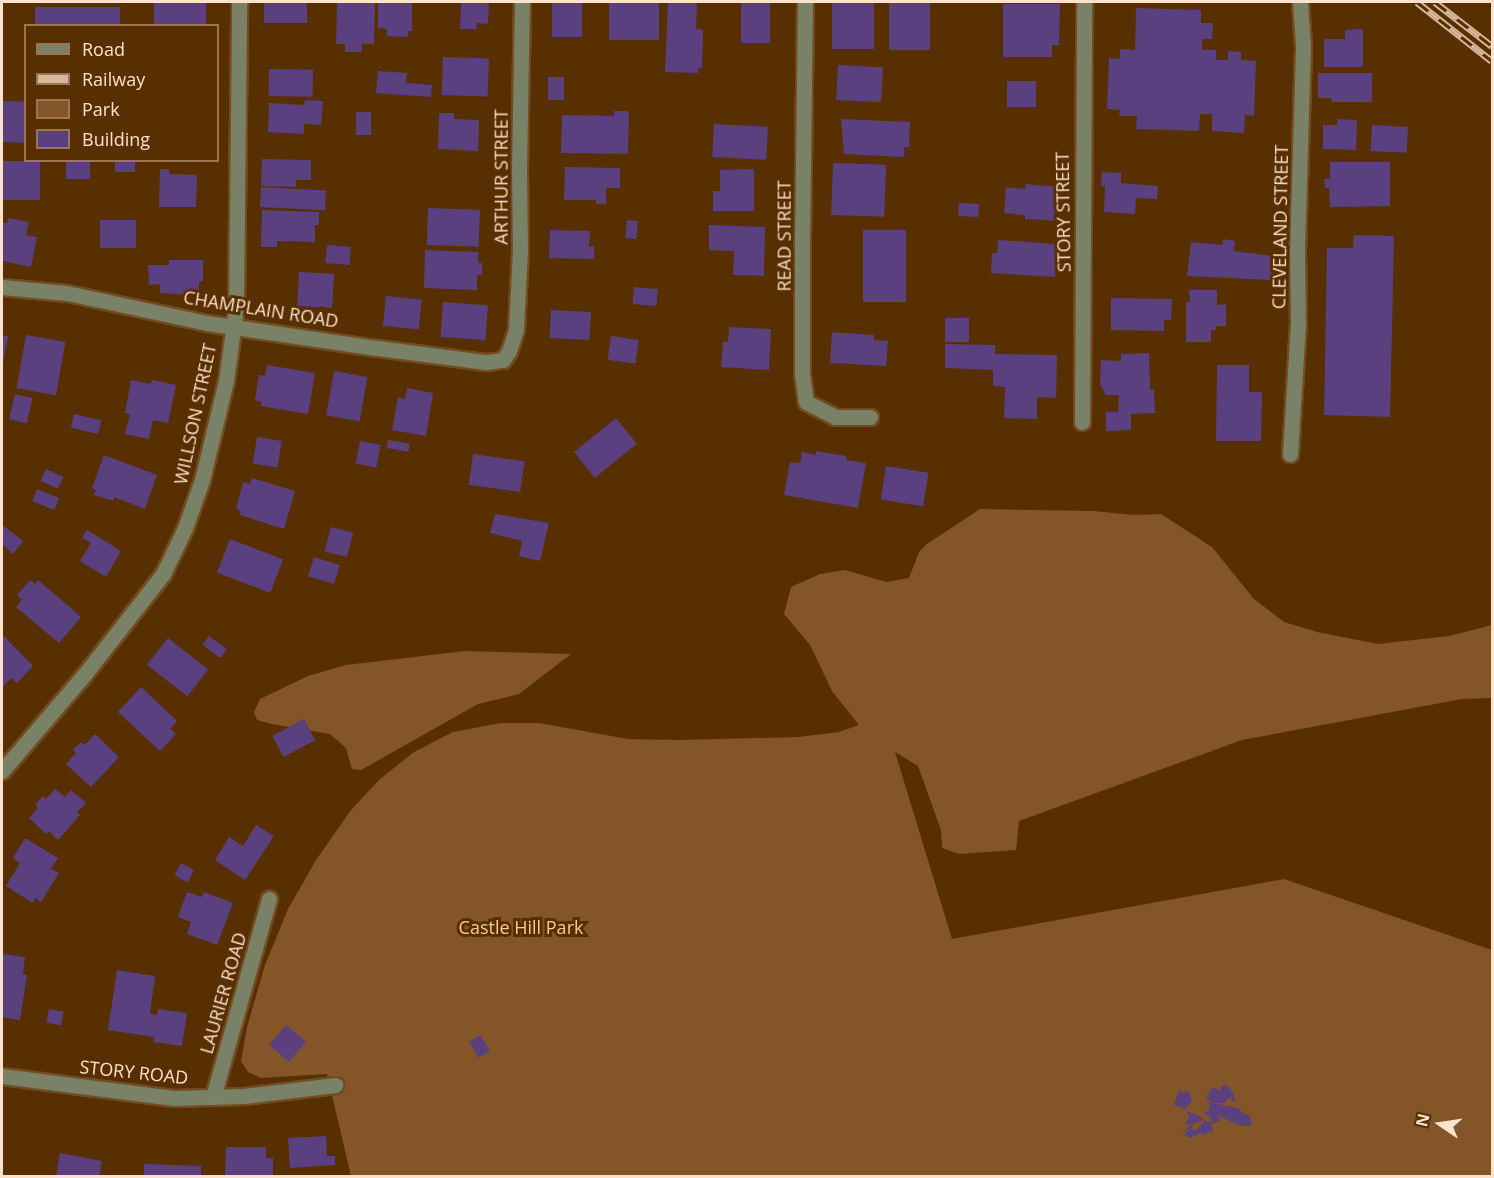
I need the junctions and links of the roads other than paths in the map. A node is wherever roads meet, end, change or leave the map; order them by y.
1 (239, 2) edge
2 (522, 2) edge
3 (805, 2) edge
4 (1084, 2) edge
5 (1300, 2) edge
6 (2, 287) edge
7 (233, 326) junction
8 (509, 351) joint
9 (870, 417) dead end
10 (1082, 422) dead end
11 (1290, 453) dead end
12 (2, 771) edge
13 (269, 899) dead end
14 (2, 1076) edge
15 (335, 1085) dead end
16 (213, 1097) junction

1 - 7 street, WILLSON STREET
2 - 8 street, ARTHUR STREET
3 - 9 street, READ STREET
4 - 10 street, STORY STREET
5 - 11 street, CLEVELAND STREET
6 - 7 street, CHAMPLAIN ROAD
7 - 8 street, CHAMPLAIN ROAD
7 - 12 street, WILLSON STREET
13 - 16 street, LAURIER ROAD
14 - 16 street, STORY ROAD
15 - 16 street, STORY ROAD

